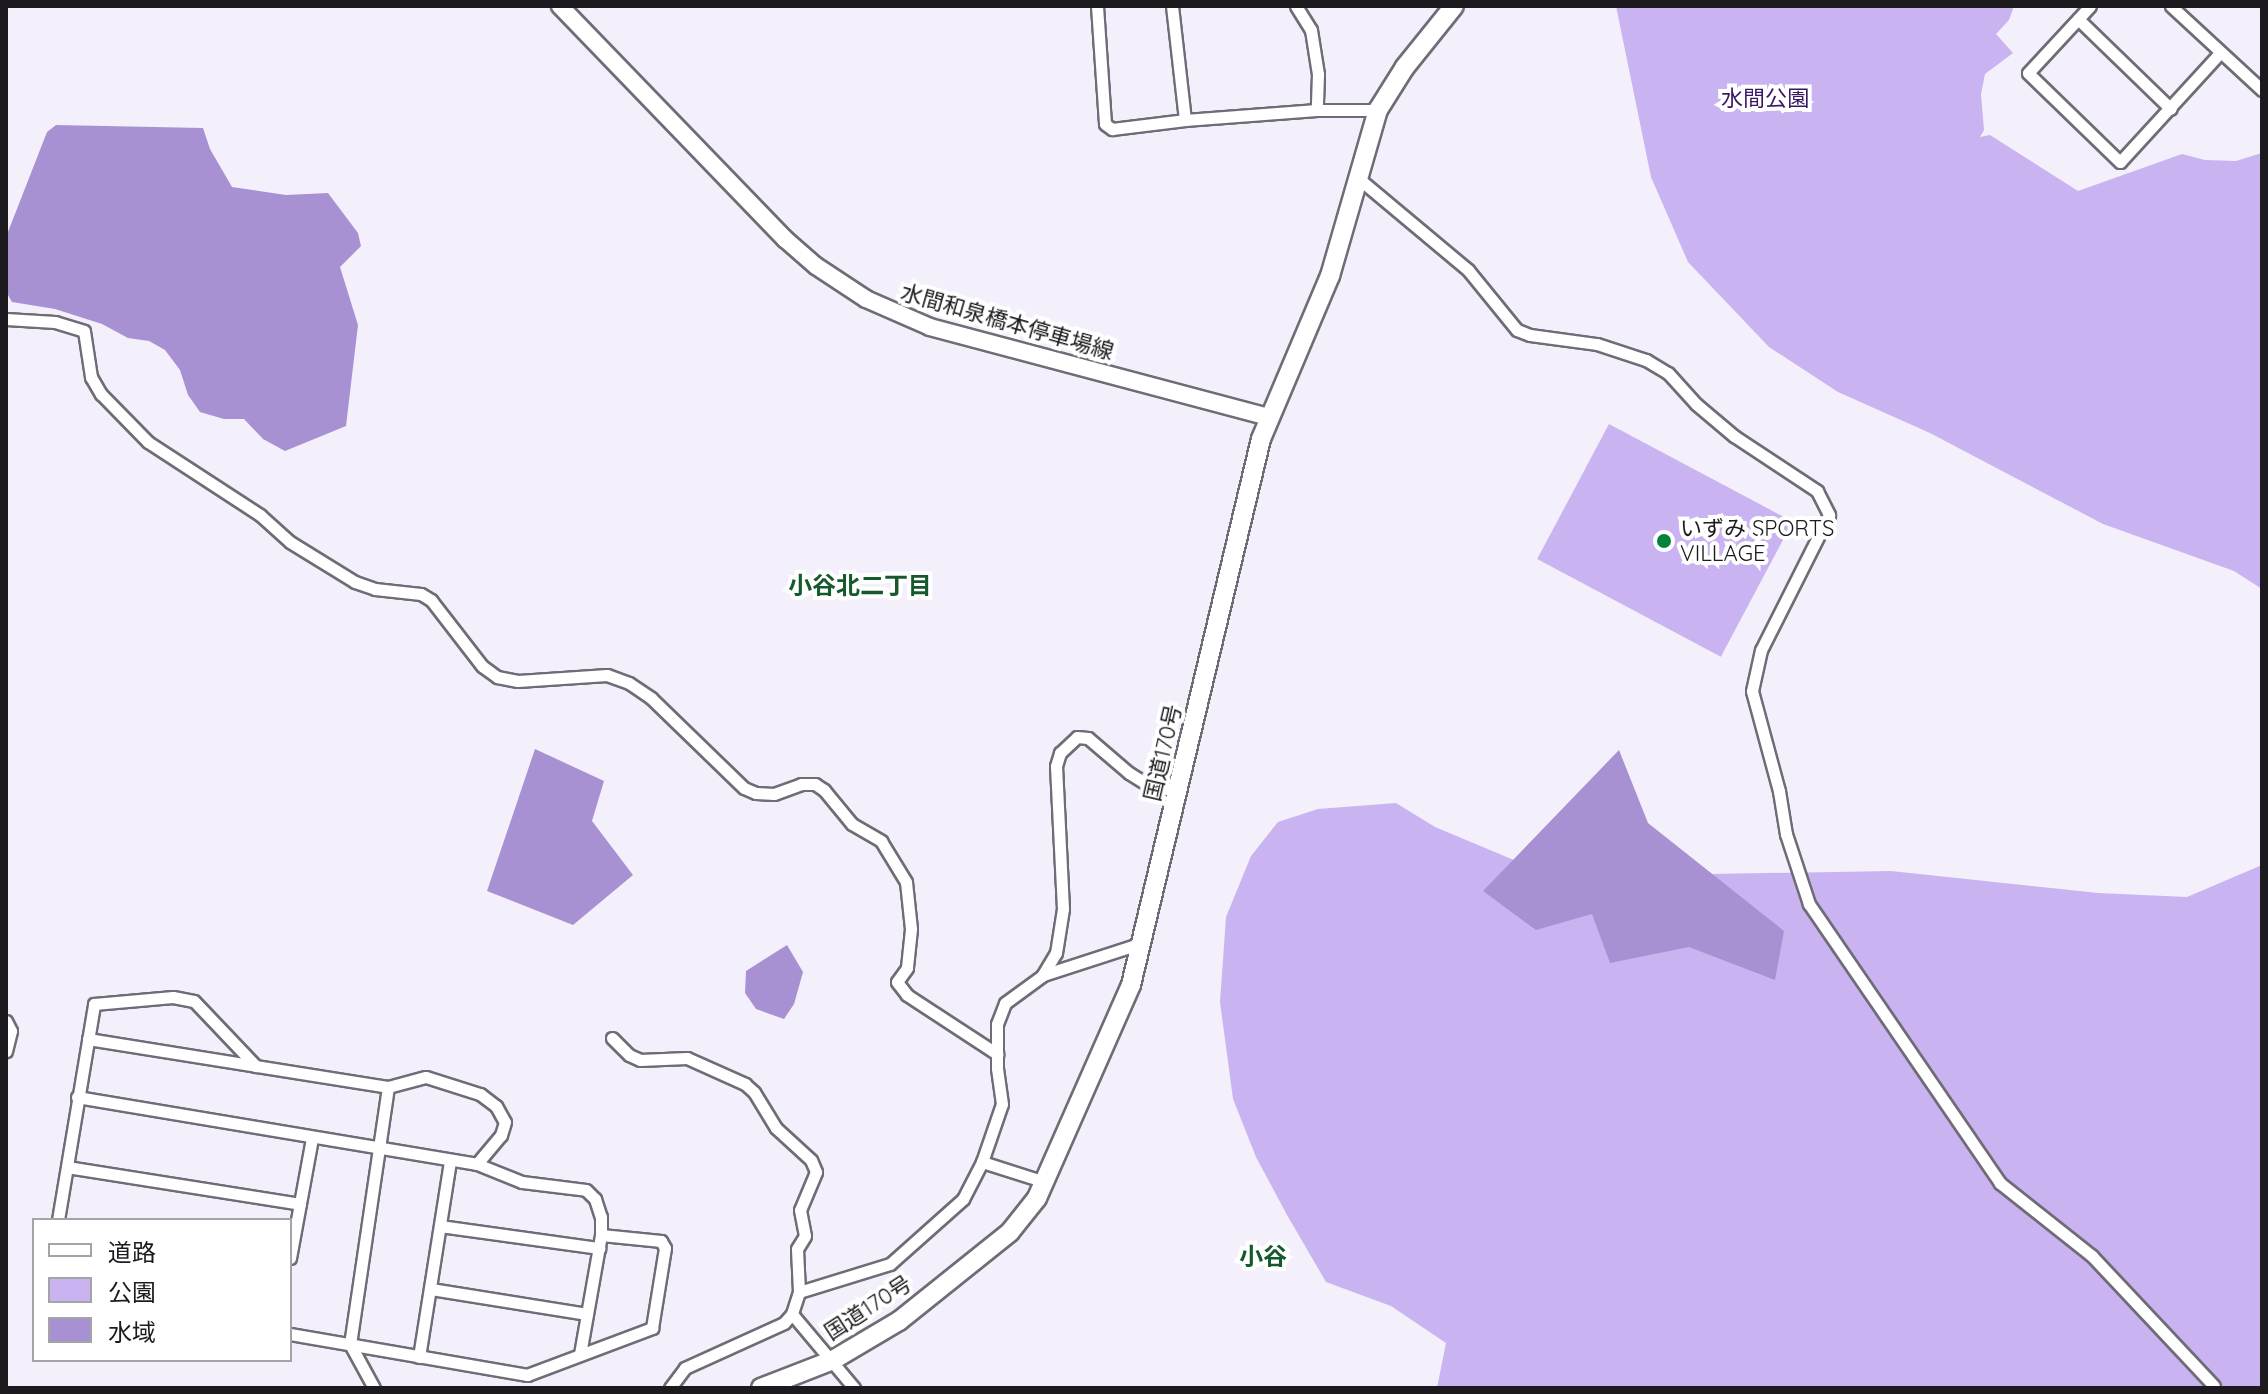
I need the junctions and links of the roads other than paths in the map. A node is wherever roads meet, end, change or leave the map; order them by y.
1 (560, 6) edge
2 (1097, 6) edge
3 (1172, 6) edge
4 (1296, 6) edge
5 (1454, 6) edge
6 (2090, 6) edge
7 (2171, 6) edge
8 (2078, 19) junction
9 (2220, 53) junction
10 (2262, 90) edge
11 (2171, 109) junction
12 (1317, 110) junction
13 (1378, 110) junction
14 (1185, 120) junction
15 (1358, 178) junction
16 (6, 319) edge
17 (1269, 417) junction
18 (1178, 791) junction
19 (1142, 943) junction
20 (1042, 976) junction
21 (6, 1021) edge
22 (612, 1038) dead end
23 (88, 1039) junction
24 (6, 1051) edge
25 (997, 1054) junction
26 (256, 1066) junction
27 (388, 1087) junction
28 (77, 1097) junction
29 (312, 1138) junction
30 (379, 1150) junction
31 (450, 1161) junction
32 (982, 1162) junction
33 (477, 1164) junction
34 (67, 1167) junction
35 (1045, 1182) junction
36 (300, 1204) junction
37 (58, 1218) edge
38 (440, 1226) junction
39 (600, 1241) junction
40 (292, 1247) edge
41 (431, 1289) junction
42 (799, 1292) junction
43 (587, 1314) junction
44 (792, 1314) junction
45 (292, 1334) edge
46 (350, 1344) junction
47 (580, 1354) junction
48 (419, 1357) junction
49 (833, 1360) junction
50 (2214, 1386) edge
51 (374, 1388) edge
52 (670, 1388) edge
53 (761, 1388) edge
54 (854, 1388) edge

1 - 17 main road, 水間和泉橋本停車場線
2 - 14 street
3 - 14 street
4 - 12 street
5 - 13 highway, 国道170号
6 - 8 street
7 - 9 street
8 - 11 street
8 - 11 street
9 - 10 street
9 - 11 street
12 - 13 street
12 - 14 street
13 - 15 highway, 国道170号
15 - 17 highway, 国道170号
15 - 50 street
16 - 25 street
17 - 18 highway, 国道170号
18 - 19 highway, 国道170号
18 - 20 street
19 - 20 street
19 - 35 highway, 国道170号
20 - 25 street
21 - 24 street
22 - 42 street
23 - 26 street
23 - 26 street
23 - 28 street
25 - 32 street
26 - 27 street
27 - 30 street
27 - 33 street
28 - 29 street
28 - 34 street
29 - 30 street
29 - 36 street
30 - 31 street
30 - 46 street
31 - 33 street
31 - 38 street
32 - 35 street
32 - 42 street
33 - 39 street
34 - 36 street
34 - 37 street
35 - 49 highway, 国道170号
36 - 40 street
38 - 39 street
38 - 41 street
39 - 43 street
39 - 47 street
41 - 43 street
41 - 48 street
42 - 44 street
43 - 47 street
44 - 49 street
44 - 52 street
45 - 46 street
46 - 48 street
46 - 51 street
47 - 48 street
49 - 53 highway, 国道170号
49 - 54 street

